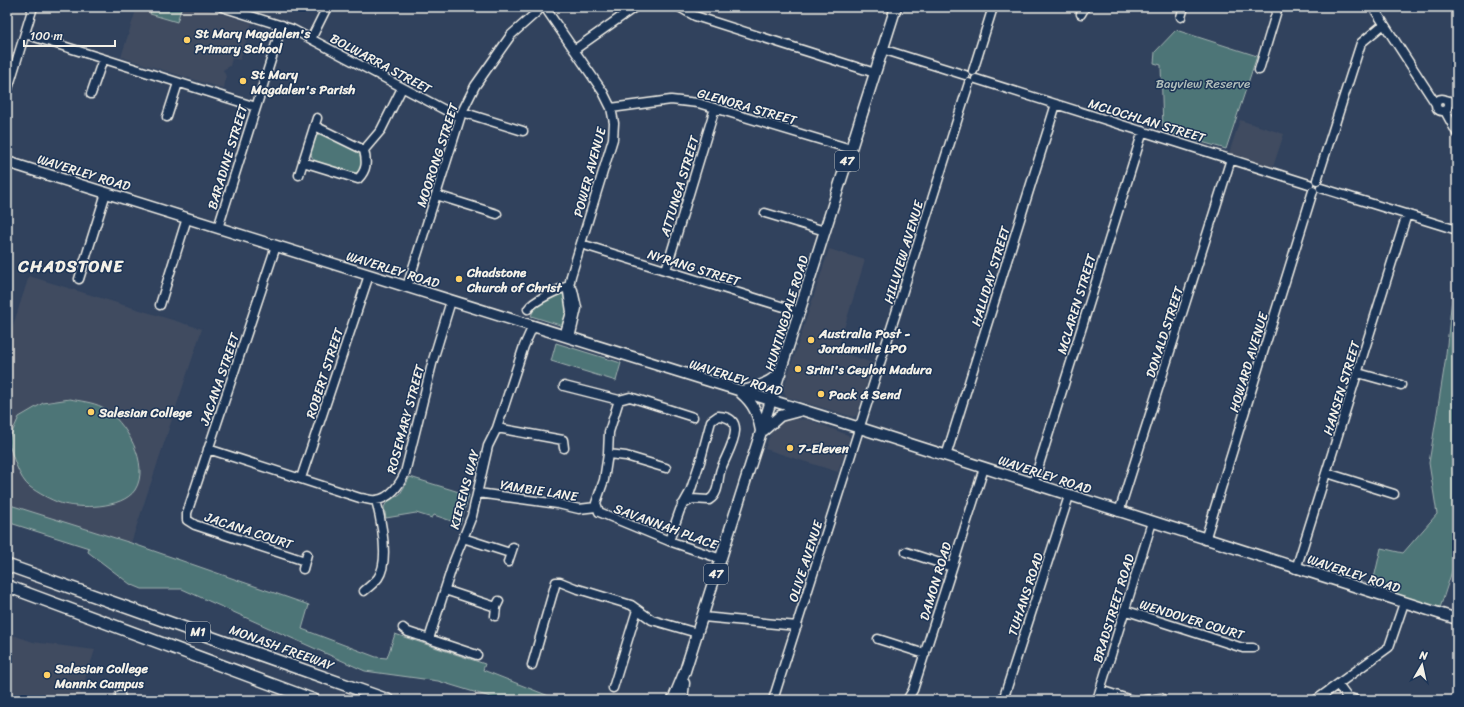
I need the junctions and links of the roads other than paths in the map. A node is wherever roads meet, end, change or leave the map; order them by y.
1 (33, 7) edge
2 (327, 7) edge
3 (634, 7) edge
4 (679, 7) edge
5 (896, 7) edge
6 (993, 7) edge
7 (1184, 7) edge
8 (1278, 7) edge
9 (1373, 7) edge
10 (226, 8) edge
11 (541, 10) edge
12 (1181, 17) dead end
13 (1384, 24) junction
14 (282, 25) junction
15 (25, 34) junction
16 (311, 39) junction
17 (882, 49) junction
18 (574, 50) junction
19 (102, 59) junction
20 (1259, 70) dead end
21 (875, 73) junction
22 (971, 77) junction
23 (178, 83) junction
24 (402, 88) junction
25 (7, 92) edge
26 (91, 94) dead end
27 (1056, 104) junction
28 (1443, 104) junction
29 (1457, 104) edge
30 (256, 107) junction
31 (611, 108) junction
32 (716, 108) junction
33 (461, 115) junction
34 (167, 117) dead end
35 (317, 118) dead end
36 (314, 126) junction
37 (1143, 131) junction
38 (523, 132) dead end
39 (1457, 133) edge
40 (851, 149) junction
41 (364, 150) junction
42 (1231, 159) junction
43 (303, 162) junction
44 (8, 165) edge
45 (299, 175) dead end
46 (1315, 188) junction
47 (106, 193) junction
48 (436, 195) junction
49 (765, 213) dead end
50 (497, 214) dead end
51 (1407, 214) junction
52 (187, 218) junction
53 (218, 228) junction
54 (1457, 230) edge
55 (825, 231) junction
56 (581, 244) junction
57 (276, 246) junction
58 (666, 270) junction
59 (369, 275) junction
60 (79, 280) dead end
61 (570, 286) junction
62 (407, 287) junction
63 (450, 301) junction
64 (160, 305) dead end
65 (528, 309) dead end
66 (800, 312) junction
67 (531, 325) junction
68 (567, 337) junction
69 (1358, 373) junction
70 (780, 374) junction
71 (1401, 384) dead end
72 (564, 385) dead end
73 (739, 391) junction
74 (619, 400) junction
75 (772, 401) junction
76 (801, 411) junction
77 (693, 416) dead end
78 (497, 428) junction
79 (860, 428) junction
80 (762, 433) junction
81 (564, 448) dead end
82 (208, 449) junction
83 (608, 454) junction
84 (946, 456) junction
85 (666, 468) dead end
86 (984, 468) junction
87 (1327, 473) junction
88 (302, 478) junction
89 (1033, 484) junction
90 (478, 493) junction
91 (1394, 494) dead end
92 (1069, 496) junction
93 (376, 500) junction
94 (682, 505) junction
95 (596, 507) junction
96 (1119, 512) junction
97 (187, 520) joint
98 (1152, 522) junction
99 (463, 538) junction
100 (1205, 540) junction
101 (669, 541) junction
102 (906, 552) dead end
103 (721, 559) junction
104 (305, 561) dead end
105 (508, 562) dead end
106 (7, 565) edge
107 (952, 567) junction
108 (1296, 569) junction
109 (7, 586) edge
110 (445, 590) junction
111 (364, 591) dead end
112 (1404, 603) junction
113 (637, 610) junction
114 (1124, 610) junction
115 (495, 616) dead end
116 (703, 617) junction
117 (1457, 620) edge
118 (797, 626) junction
119 (402, 628) dead end
120 (698, 633) junction
121 (430, 639) junction
122 (878, 639) dead end
123 (1253, 648) dead end
124 (925, 654) junction
125 (478, 655) dead end
126 (532, 665) dead end
127 (685, 672) junction
128 (1338, 686) junction
129 (613, 688) dead end
130 (1100, 690) junction
131 (1161, 698) dead end
132 (314, 700) edge
133 (388, 700) edge
134 (674, 700) edge
135 (682, 700) edge
136 (773, 700) edge
137 (907, 700) edge
138 (1003, 700) edge
139 (1096, 700) edge
140 (1132, 700) edge
141 (1145, 700) edge
142 (1316, 700) edge
143 (1356, 700) edge

1 - 15 street
2 - 16 street
3 - 18 street
4 - 21 street
5 - 17 main road, HUNTINGDALE ROAD / 47
6 - 22 street, HILLVIEW AVENUE
7 - 12 street
8 - 20 street
9 - 13 street
10 - 14 street, BOLWARRA STREET
11 - 18 street, POWER AVENUE
11 - 33 street, MOORONG STREET
13 - 28 street
13 - 46 street
14 - 16 street, BOLWARRA STREET
14 - 30 street, BARADINE STREET
15 - 19 street
15 - 25 street
16 - 24 street, BOLWARRA STREET
17 - 21 main road, HUNTINGDALE ROAD / 47
17 - 22 street, MCLOCHLAN STREET
18 - 31 street, POWER AVENUE
19 - 23 street
19 - 26 street
21 - 40 main road, HUNTINGDALE ROAD / 47
22 - 27 street, MCLOCHLAN STREET
22 - 79 street, HILLVIEW AVENUE
23 - 30 street
23 - 34 street
24 - 33 street, BOLWARRA STREET
24 - 41 street
27 - 37 street, MCLOCHLAN STREET
27 - 84 street, HALLIDAY STREET
28 - 29 street
28 - 39 street
30 - 53 street, BARADINE STREET
31 - 32 street, GLENORA STREET
31 - 56 street, POWER AVENUE
32 - 40 street, GLENORA STREET
32 - 58 street, ATTUNGA STREET
33 - 38 street, BOLWARRA STREET
33 - 48 street, MOORONG STREET
35 - 36 street
36 - 41 street
36 - 43 street
37 - 42 street, MCLOCHLAN STREET
37 - 89 street, MCLAREN STREET
40 - 55 main road, HUNTINGDALE ROAD / 47
41 - 43 street
42 - 46 street, MCLOCHLAN STREET
42 - 96 street, DONALD STREET
43 - 45 street
44 - 47 main road, WAVERLEY ROAD
46 - 51 street, MCLOCHLAN STREET
46 - 100 street, HOWARD AVENUE
47 - 52 main road, WAVERLEY ROAD
47 - 60 street
48 - 50 street
48 - 62 street, MOORONG STREET
49 - 55 street
51 - 54 street, MCLOCHLAN STREET
51 - 69 street, HANSEN STREET
52 - 53 main road, WAVERLEY ROAD
52 - 64 street
53 - 57 main road, WAVERLEY ROAD
55 - 66 main road, HUNTINGDALE ROAD / 47
56 - 58 street, NYRANG STREET
56 - 61 street, POWER AVENUE
57 - 59 main road, WAVERLEY ROAD
57 - 82 street, JACANA STREET
58 - 66 street, NYRANG STREET
59 - 62 main road, WAVERLEY ROAD
59 - 88 street, ROBERT STREET
61 - 65 street
61 - 68 street, POWER AVENUE
62 - 63 main road, WAVERLEY ROAD
63 - 67 main road, WAVERLEY ROAD
63 - 93 street, ROSEMARY STREET
66 - 70 main road, HUNTINGDALE ROAD / 47
67 - 68 main road, WAVERLEY ROAD
67 - 78 street, KIERENS WAY
68 - 73 main road, WAVERLEY ROAD
69 - 71 street
69 - 87 street, HANSEN STREET
70 - 73 main road
70 - 75 main road, HUNTINGDALE ROAD / 47
72 - 74 street
73 - 75 main road, WAVERLEY ROAD
73 - 80 main road
74 - 77 street
74 - 83 street, SAVANNAH PLACE
75 - 76 main road, WAVERLEY ROAD
75 - 80 main road, HUNTINGDALE ROAD / 47
76 - 79 main road, WAVERLEY ROAD
76 - 80 main road
78 - 81 street
78 - 90 street, KIERENS WAY
79 - 84 main road, WAVERLEY ROAD
79 - 118 street, OLIVE AVENUE
80 - 103 main road, HUNTINGDALE ROAD / 47
82 - 88 street
82 - 97 street, JACANA STREET
83 - 85 street
83 - 95 street, SAVANNAH PLACE
84 - 86 main road, WAVERLEY ROAD
86 - 89 main road, WAVERLEY ROAD
86 - 107 street, DAMON ROAD
87 - 91 street
87 - 108 street, HANSEN STREET
88 - 93 street
89 - 92 main road, WAVERLEY ROAD
90 - 95 street, YAMBIE LANE
90 - 99 street, KIERENS WAY
92 - 96 main road, WAVERLEY ROAD
92 - 138 street, TUHANS ROAD
93 - 111 street
94 - 94 street
94 - 101 street
95 - 101 street, SAVANNAH PLACE
96 - 98 main road, WAVERLEY ROAD
97 - 104 street, JACANA COURT
98 - 100 main road, WAVERLEY ROAD
98 - 114 street, BRADSTREET ROAD
99 - 105 street
99 - 110 street, KIERENS WAY
100 - 108 main road, WAVERLEY ROAD
101 - 103 street, SAVANNAH PLACE
102 - 107 street
103 - 116 main road, HUNTINGDALE ROAD / 47
106 - 133 highway, MONASH FREEWAY / M1
107 - 124 street, DAMON ROAD
108 - 112 main road, WAVERLEY ROAD
109 - 132 highway, M1
110 - 115 street
110 - 121 street, KIERENS WAY
112 - 117 main road, WAVERLEY ROAD
112 - 128 street
113 - 120 street
113 - 126 street
113 - 129 street
114 - 123 street, WENDOVER COURT
114 - 130 street, BRADSTREET ROAD
116 - 118 street
116 - 120 main road, HUNTINGDALE ROAD / 47
118 - 136 street, OLIVE AVENUE
119 - 121 street
120 - 127 main road, HUNTINGDALE ROAD / 47
121 - 125 street
122 - 124 street
124 - 137 street, DAMON ROAD
127 - 134 main road, HUNTINGDALE ROAD / 47
127 - 135 main road, HUNTINGDALE ROAD / 47
128 - 142 street
128 - 143 street
130 - 139 street, BRADSTREET ROAD
130 - 140 street
131 - 141 street

